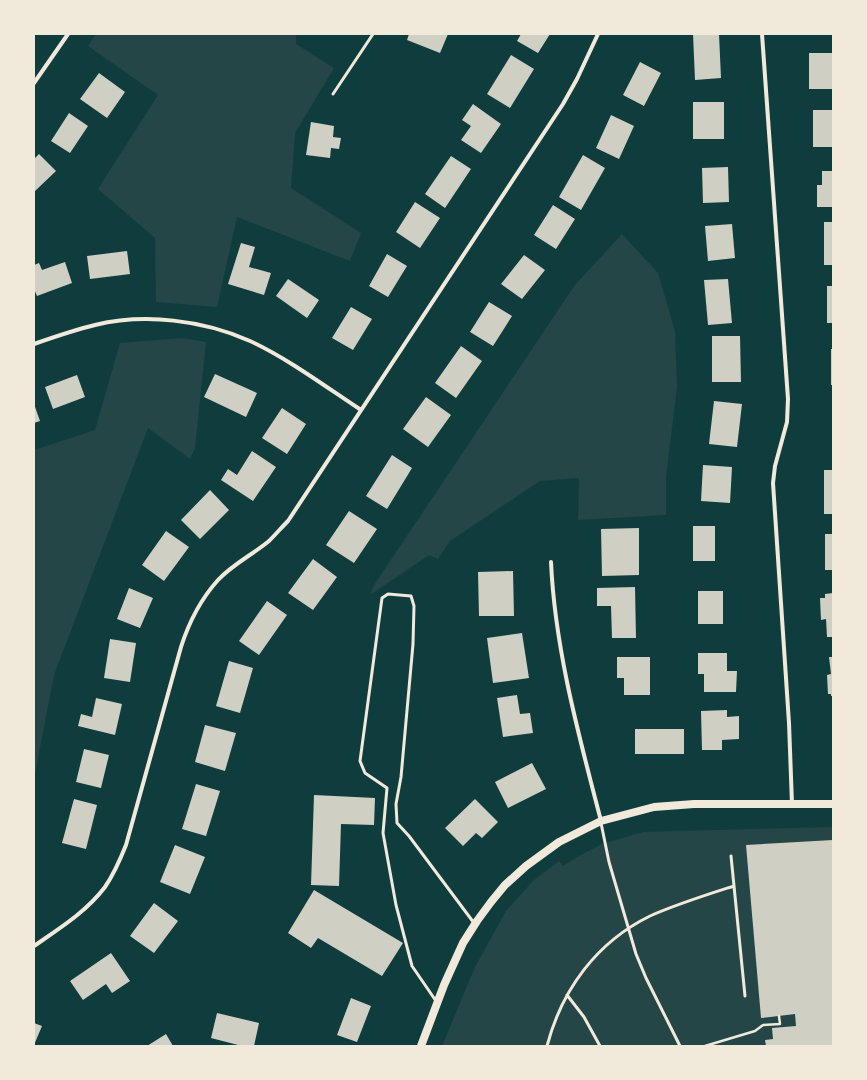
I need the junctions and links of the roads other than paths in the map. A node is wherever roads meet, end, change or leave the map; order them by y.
1 (68, 34) edge
2 (373, 34) edge
3 (598, 34) edge
4 (762, 34) edge
5 (34, 83) edge
6 (333, 94) dead end
7 (34, 344) edge
8 (361, 410) junction
9 (551, 562) dead end
10 (792, 804) junction
11 (833, 804) edge
12 (601, 821) junction
13 (730, 856) dead end
14 (734, 886) junction
15 (475, 924) junction
16 (629, 929) junction
17 (34, 946) edge
18 (567, 995) junction
19 (745, 996) dead end
20 (437, 1002) junction
21 (421, 1046) edge
22 (548, 1046) edge
23 (600, 1046) edge
24 (680, 1046) edge

1 - 5 street
2 - 6 lane
3 - 8 street
4 - 10 street
7 - 8 street
8 - 17 street
9 - 12 street
10 - 11 main road
10 - 12 main road
12 - 15 main road
12 - 16 lane
13 - 14 lane
14 - 16 lane
14 - 19 lane
15 - 20 main road
15 - 20 lane
16 - 18 lane
16 - 24 lane
18 - 22 lane
18 - 23 lane
20 - 21 main road

